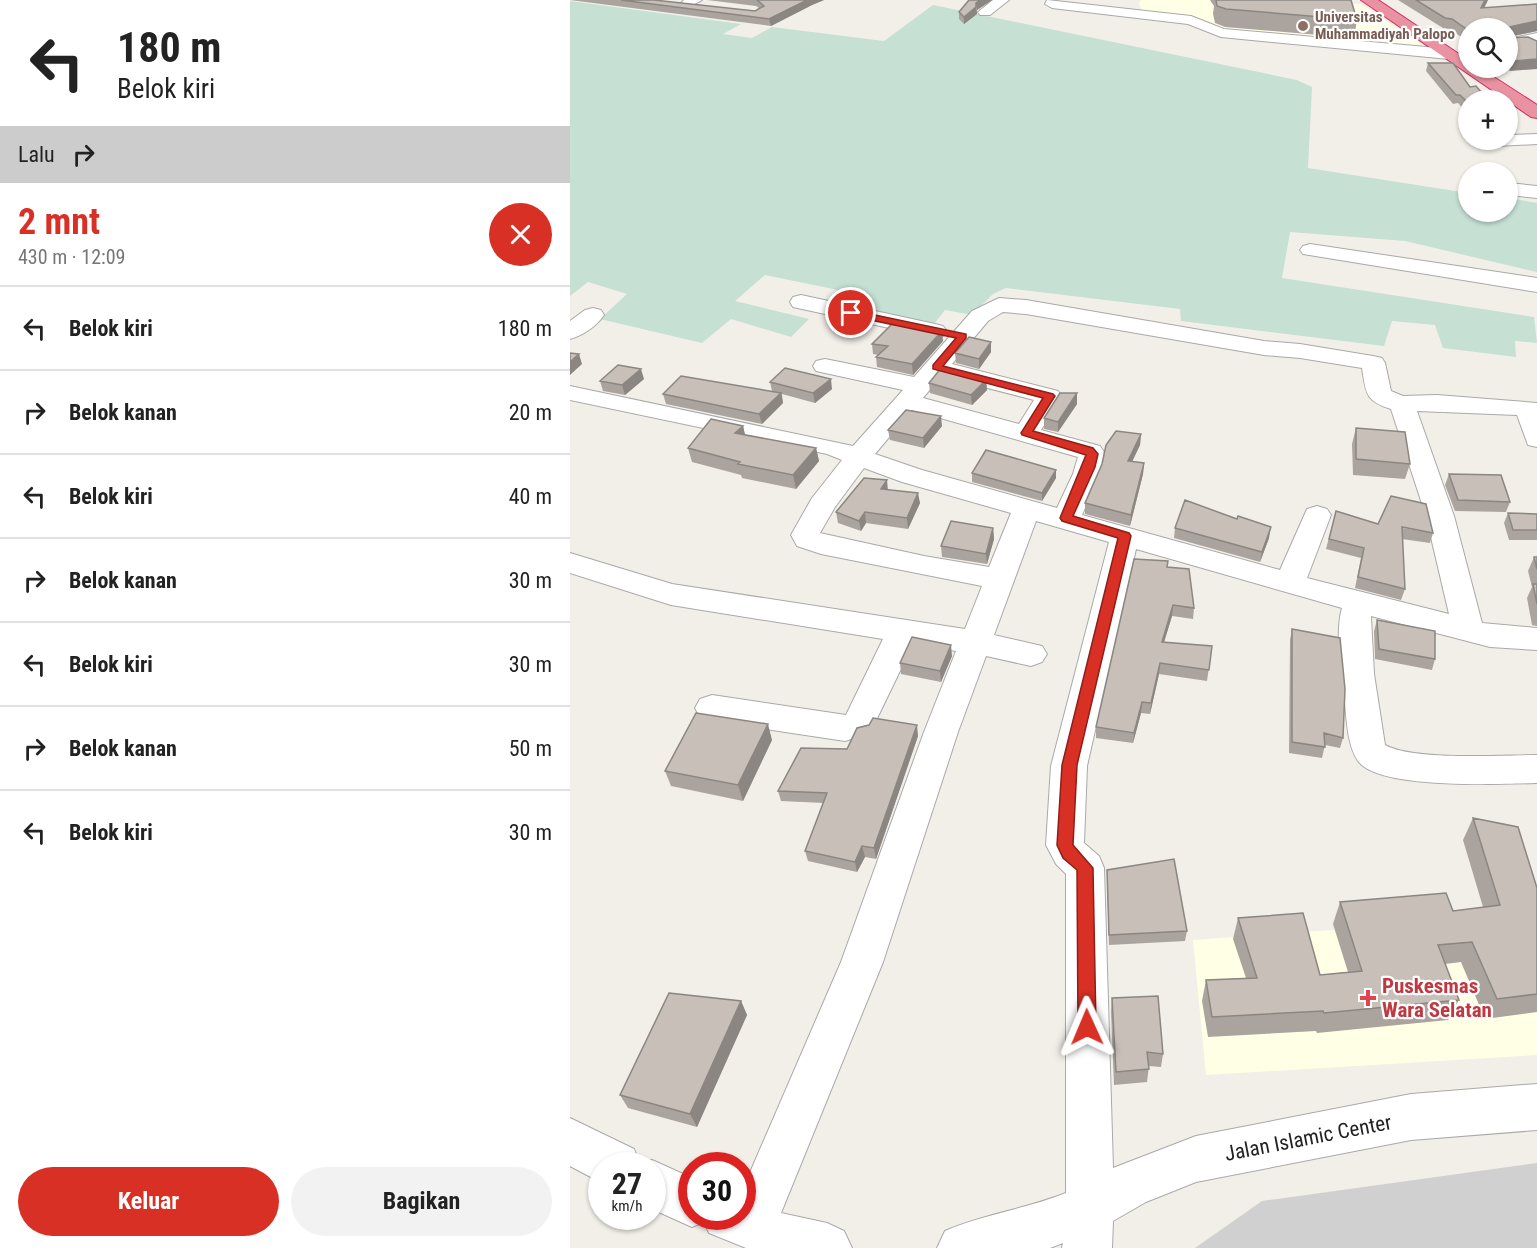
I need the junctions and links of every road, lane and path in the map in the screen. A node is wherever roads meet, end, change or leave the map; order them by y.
1 (1002, 0) edge
2 (1054, 0) edge
3 (1368, 0) edge
4 (1381, 0) edge
5 (668, 2) edge
6 (691, 2) edge
7 (710, 7) edge
8 (985, 12) dead end
9 (1537, 38) edge
10 (1518, 42) edge
11 (1458, 55) edge
12 (1458, 55) edge
13 (1458, 58) edge
14 (1490, 78) edge
15 (1497, 78) edge
16 (1537, 104) edge
17 (1537, 113) edge
18 (1537, 139) edge
19 (1518, 140) edge
20 (1518, 190) edge
21 (1537, 192) edge
22 (1310, 250) dead end
23 (1537, 285) edge
24 (801, 302) dead end
25 (593, 315) dead end
26 (570, 332) edge
27 (963, 336) junction
28 (825, 366) dead end
29 (921, 385) junction
30 (570, 393) edge
31 (1402, 404) junction
32 (1026, 433) junction
33 (1537, 439) edge
34 (858, 457) junction
35 (1027, 508) junction
36 (1317, 515) dead end
37 (1066, 518) junction
38 (1125, 536) junction
39 (570, 563) edge
40 (999, 579) junction
41 (1290, 583) junction
42 (1361, 603) junction
43 (1468, 631) junction
44 (903, 632) junction
45 (1537, 639) edge
46 (975, 642) junction
47 (1031, 654) dead end
48 (712, 708) dead end
49 (1537, 769) edge
50 (1537, 1107) edge
51 (570, 1141) edge
52 (591, 1152) edge
53 (756, 1185) edge
54 (756, 1228) edge
55 (1088, 1228) edge
56 (827, 1248) edge
57 (962, 1248) edge

1 - 8 street
2 - 13 street
3 - 11 highway
4 - 12 highway
5 - 6 street
6 - 7 street
9 - 10 street
14 - 17 highway
15 - 16 highway
18 - 19 street
20 - 21 street
22 - 23 street
24 - 27 street
25 - 26 street
27 - 29 street
27 - 31 street
28 - 29 street
29 - 32 street
29 - 32 street
29 - 34 street
30 - 34 street
31 - 33 street
31 - 43 street
32 - 37 street
34 - 35 street
34 - 40 street
35 - 37 street
35 - 40 street
36 - 41 street
37 - 38 street
38 - 41 street
38 - 55 street
39 - 44 street
40 - 46 street
41 - 42 street
42 - 43 street
42 - 49 street
43 - 45 street
44 - 46 street
44 - 48 street
46 - 47 street
46 - 53 street
50 - 55 street, Jalan Islamic Center
51 - 52 street
54 - 56 street
55 - 57 street, Jalan Islamic Center

